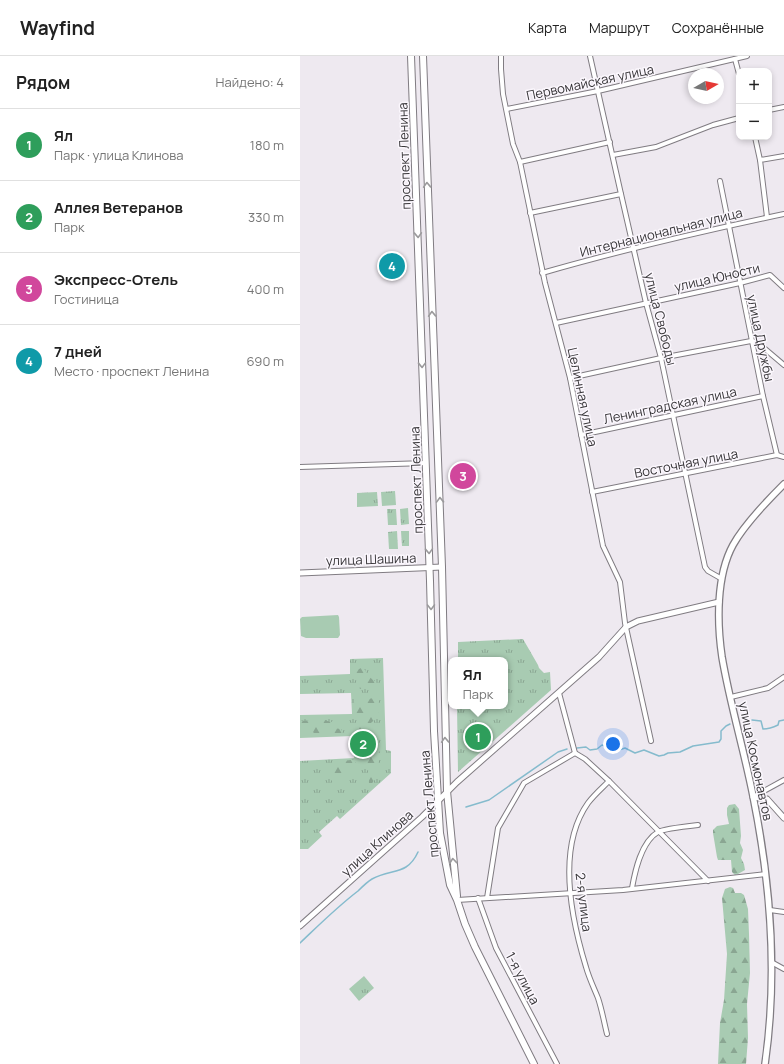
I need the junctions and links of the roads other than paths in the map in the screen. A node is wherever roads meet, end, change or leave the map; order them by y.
1 (411, 56) edge
2 (422, 56) edge
3 (501, 56) edge
4 (590, 56) edge
5 (746, 56) edge
6 (735, 59) junction
7 (737, 68) edge
8 (598, 91) junction
9 (784, 107) edge
10 (508, 109) junction
11 (772, 109) edge
12 (736, 119) edge
13 (757, 140) edge
14 (610, 142) junction
15 (613, 154) junction
16 (784, 156) edge
17 (760, 160) junction
18 (520, 162) junction
19 (720, 181) dead end
20 (621, 194) junction
21 (530, 213) junction
22 (784, 214) edge
23 (767, 218) junction
24 (728, 226) junction
25 (634, 249) junction
26 (542, 273) junction
27 (740, 283) junction
28 (784, 288) edge
29 (646, 303) junction
30 (556, 323) junction
31 (751, 341) junction
32 (422, 345) junction
33 (434, 345) junction
34 (661, 358) junction
35 (784, 365) edge
36 (570, 378) junction
37 (763, 396) junction
38 (673, 415) junction
39 (581, 435) junction
40 (777, 455) junction
41 (784, 457) edge
42 (426, 463) junction
43 (300, 467) edge
44 (686, 473) junction
45 (783, 486) edge
46 (592, 492) junction
47 (442, 567) junction
48 (430, 568) junction
49 (300, 573) edge
50 (722, 579) junction
51 (719, 602) junction
52 (626, 627) junction
53 (784, 677) edge
54 (559, 693) junction
55 (731, 697) junction
56 (651, 741) dead end
57 (574, 753) junction
58 (784, 780) edge
59 (609, 781) junction
60 (447, 791) junction
61 (753, 797) junction
62 (437, 801) junction
63 (784, 818) edge
64 (698, 825) dead end
65 (658, 832) junction
66 (766, 874) junction
67 (708, 881) junction
68 (632, 888) junction
69 (570, 894) junction
70 (478, 898) junction
71 (487, 898) junction
72 (457, 900) junction
73 (770, 910) junction
74 (784, 912) edge
75 (300, 926) edge
76 (773, 963) junction
77 (784, 969) edge
78 (606, 1034) dead end
79 (534, 1064) edge
80 (557, 1064) edge
81 (766, 1064) edge

1 -> 32 main road, проспект Ленина
33 -> 2 main road, проспект Ленина
3 - 10 street, Целинная улица
4 - 8 street, улица Свободы
5 - 6 street, Первомайская улица
6 - 7 street
6 - 8 street, Первомайская улица
8 - 10 street, Первомайская улица
8 - 14 street, улица Свободы
9 - 11 street
10 - 18 street, Целинная улица
12 - 15 street
13 - 17 street
14 - 15 street, улица Свободы
14 - 18 street
15 - 20 street, улица Свободы
16 - 17 street
17 - 23 street
18 - 21 street, Целинная улица
19 - 24 street, улица Дружбы
20 - 21 street
20 - 25 street, улица Свободы
21 - 26 street, Целинная улица
22 - 23 street, Интернациональная улица
23 - 24 street, Интернациональная улица
24 - 25 street, Интернациональная улица
24 - 27 street, улица Дружбы
25 - 26 street, Интернациональная улица
25 - 29 street, улица Свободы
26 - 30 street, Целинная улица
27 - 28 street, улица Юности
27 - 29 street, улица Юности
27 - 31 street, улица Дружбы
29 - 30 street, улица Юности
29 - 34 street, улица Свободы
30 - 36 street, Целинная улица
31 - 34 street
31 - 35 street
31 - 37 street, улица Дружбы
32 - 33 main road
32 -> 42 main road, проспект Ленина
47 -> 33 main road, проспект Ленина
34 - 36 street
34 - 38 street, улица Свободы
36 - 39 street, Целинная улица
37 - 38 street, Ленинградская улица
37 - 40 street, улица Дружбы
38 - 39 street, Ленинградская улица
38 - 44 street, улица Свободы
39 - 46 street, Целинная улица
40 - 41 street, Восточная улица
40 - 44 street, Восточная улица
42 - 43 street
42 -> 48 main road, проспект Ленина
44 - 46 street, Восточная улица
44 - 50 street, улица Свободы
45 - 50 main road, улица Космонавтов
46 - 52 street, Целинная улица
47 - 48 street, улица Шашина
60 -> 47 main road, проспект Ленина
48 - 49 street, улица Шашина
48 -> 62 main road, проспект Ленина
50 - 51 main road, улица Космонавтов
51 - 52 street
51 - 55 main road, улица Космонавтов
52 - 54 street, улица Клинова
52 - 56 street, Целинная улица
53 - 55 street
54 - 57 street
54 - 60 street, улица Клинова
55 - 61 main road, улица Космонавтов
57 - 59 street
57 - 71 street
58 - 61 street
59 - 65 street
59 - 69 street, 2-я улица
60 - 62 street, улица Клинова
72 -> 60 main road, проспект Ленина
61 - 63 street
61 - 66 main road, улица Космонавтов
62 - 72 main road, проспект Ленина
62 - 75 street, улица Клинова
64 - 65 street
65 - 67 street
65 - 68 street
66 - 67 street
66 - 73 main road, улица Космонавтов
67 - 68 street
68 - 69 street
69 - 71 street
69 - 78 street, 2-я улица
70 - 71 street
70 - 72 street
70 - 80 street, 1-я улица
72 - 79 main road, проспект Ленина
73 - 74 street
73 - 76 main road, улица Космонавтов
76 - 77 street
76 - 81 main road, улица Космонавтов

